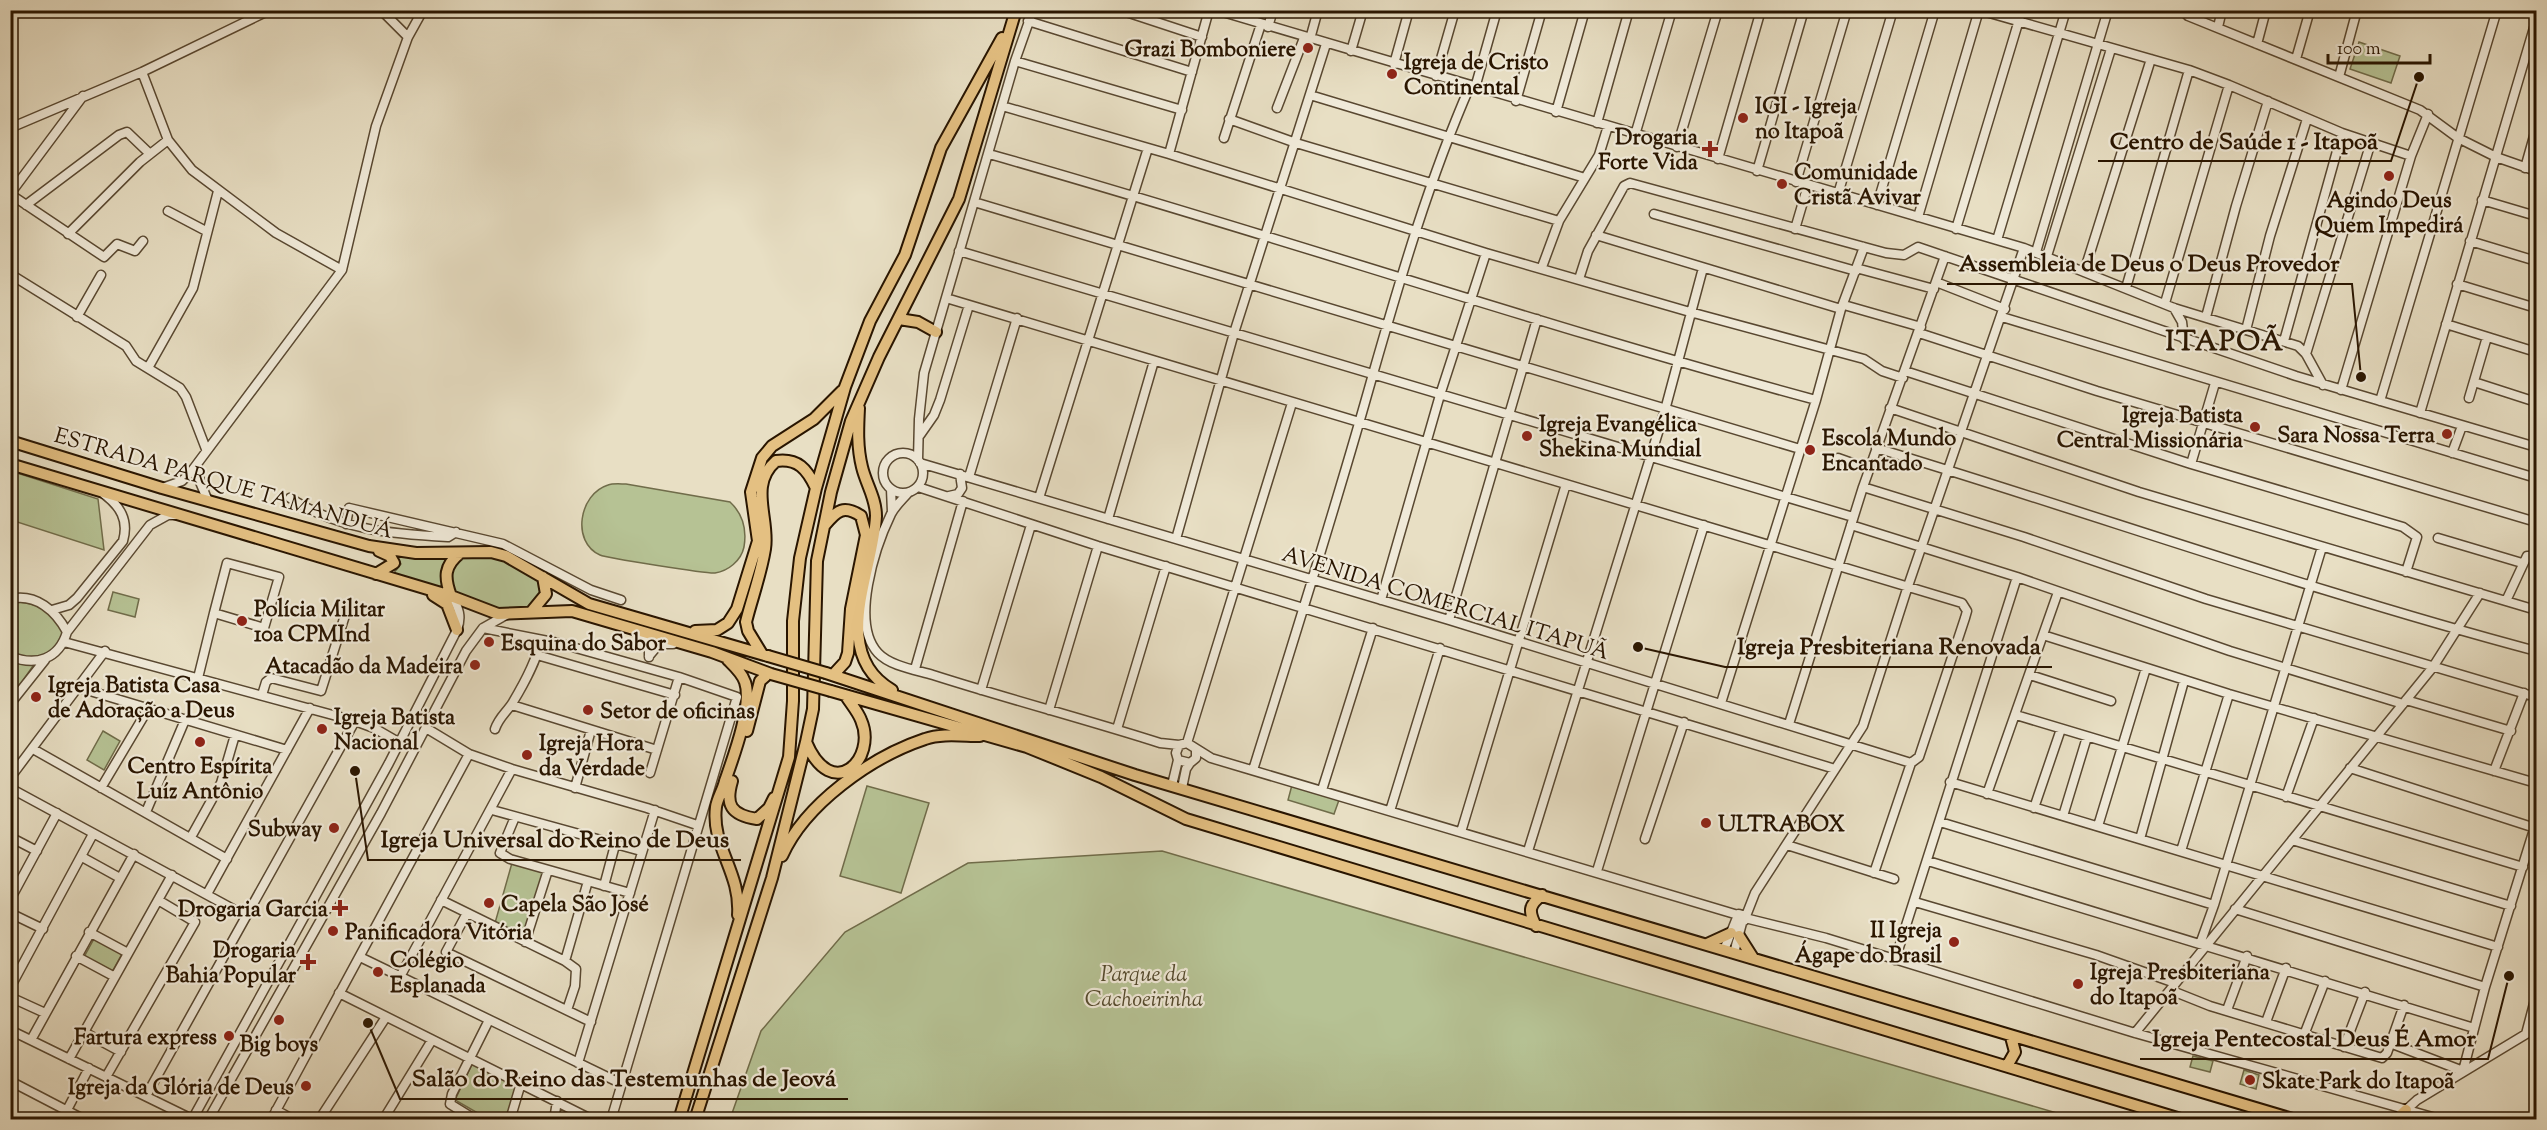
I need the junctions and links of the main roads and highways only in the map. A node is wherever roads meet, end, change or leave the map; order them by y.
1 (1014, 13) edge
2 (1009, 29) junction
3 (899, 320) junction
4 (936, 332) road end
5 (845, 387) junction
6 (859, 400) junction
7 (10, 441) edge
8 (10, 464) edge
9 (816, 488) junction
10 (824, 525) junction
11 (369, 546) junction
12 (460, 553) junction
13 (378, 574) junction
14 (551, 577) junction
15 (451, 596) junction
16 (532, 611) junction
17 (662, 626) junction
18 (457, 630) road end
19 (765, 655) junction
20 (724, 657) junction
21 (769, 674) junction
22 (829, 674) junction
23 (846, 696) junction
24 (913, 702) junction
25 (995, 737) junction
26 (806, 742) junction
27 (784, 778) junction
28 (772, 878) junction
29 (1542, 896) junction
30 (1536, 926) junction
31 (737, 933) junction
32 (1706, 944) junction
33 (1753, 958) junction
34 (2011, 1037) junction
35 (2007, 1066) junction
36 (679, 1119) edge
37 (695, 1119) edge
38 (2184, 1119) edge
39 (2296, 1119) edge

1 - 2 main road
2 - 3 main road
2 - 5 main road
3 - 4 main road
3 - 6 main road
5 - 9 main road
5 - 17 main road
6 - 10 main road
6 - 24 main road
7 - 11 main road, ESTRADA PARQUE TAMANDUÁ
8 - 13 main road, ESTRADA PARQUE TAMANDUÁ
9 - 19 main road
9 - 27 main road
10 - 22 main road
10 - 26 main road
11 - 12 main road, ESTRADA PARQUE TAMANDUÁ
11 - 13 main road
12 - 14 main road, ESTRADA PARQUE TAMANDUÁ
12 - 15 main road
13 - 15 main road, ESTRADA PARQUE TAMANDUÁ
13 - 18 main road
14 - 16 main road
14 - 17 main road, ESTRADA PARQUE TAMANDUÁ
15 - 16 main road, ESTRADA PARQUE TAMANDUÁ
16 - 20 main road, ESTRADA PARQUE TAMANDUÁ
17 - 19 main road, ESTRADA PARQUE TAMANDUÁ
19 - 22 main road, ESTRADA PARQUE TAMANDUÁ, bridge
20 - 21 main road, ESTRADA PARQUE TAMANDUÁ
20 - 31 main road
21 - 23 main road, ESTRADA PARQUE TAMANDUÁ, bridge
21 - 27 main road
22 - 24 main road, ESTRADA PARQUE TAMANDUÁ
23 - 25 main road, ESTRADA PARQUE TAMANDUÁ
23 - 26 main road
24 - 29 main road
25 - 28 main road
25 - 30 main road, ESTRADA PARQUE TAMANDUÁ
26 - 28 main road
27 - 31 main road
28 - 37 main road
29 - 30 main road
29 - 32 main road
30 - 35 main road, ESTRADA PARQUE TAMANDUÁ
31 - 36 main road
32 - 33 main road
32 - 33 main road
33 - 34 main road
34 - 35 main road
34 - 39 main road
35 - 38 main road, ESTRADA PARQUE TAMANDUÁ

